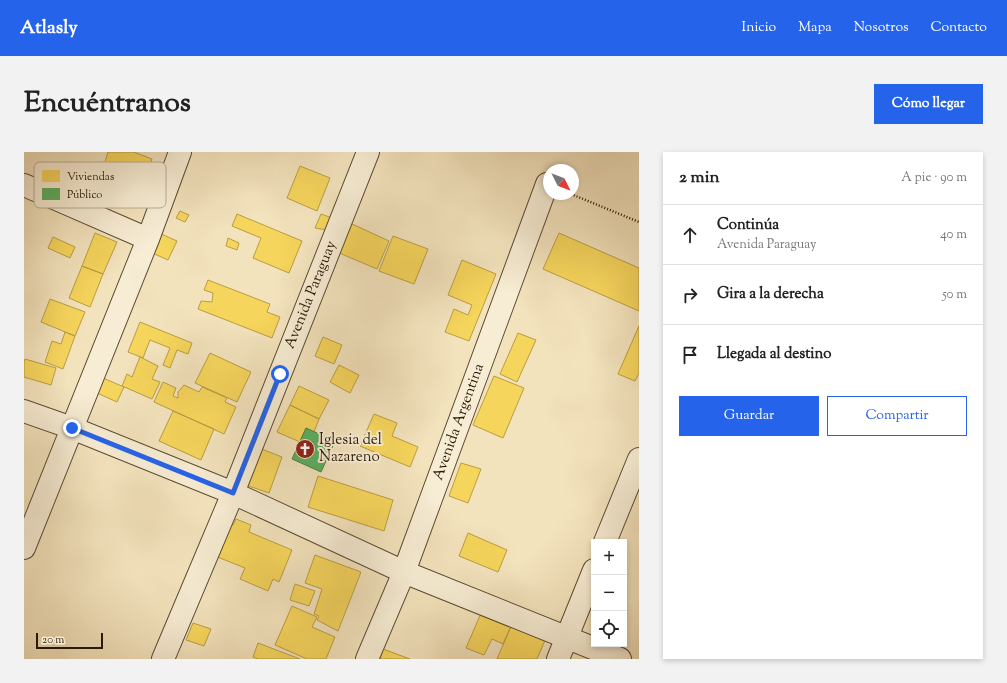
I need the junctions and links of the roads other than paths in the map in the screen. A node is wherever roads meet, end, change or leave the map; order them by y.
1 (180, 152) edge
2 (368, 152) edge
3 (24, 185) edge
4 (34, 189) edge
5 (166, 190) edge
6 (543, 195) edge
7 (77, 208) edge
8 (159, 208) edge
9 (148, 239) junction
10 (24, 411) edge
11 (72, 428) junction
12 (639, 459) edge
13 (233, 493) junction
14 (606, 539) edge
15 (24, 548) edge
16 (404, 572) junction
17 (592, 575) edge
18 (566, 637) junction
19 (163, 659) edge
20 (367, 659) edge
21 (558, 659) edge
22 (620, 659) edge

1 - 5 street
2 - 13 street, Avenida Paraguay
3 - 4 street
6 - 16 street, Avenida Argentina
7 - 9 street
8 - 9 street
9 - 11 street
10 - 11 street
11 - 13 street
11 - 15 street
12 - 14 street
13 - 16 street
13 - 19 street, Avenida Paraguay
16 - 18 street
16 - 20 street, Avenida Argentina
17 - 18 street
18 - 21 street
18 - 22 street

